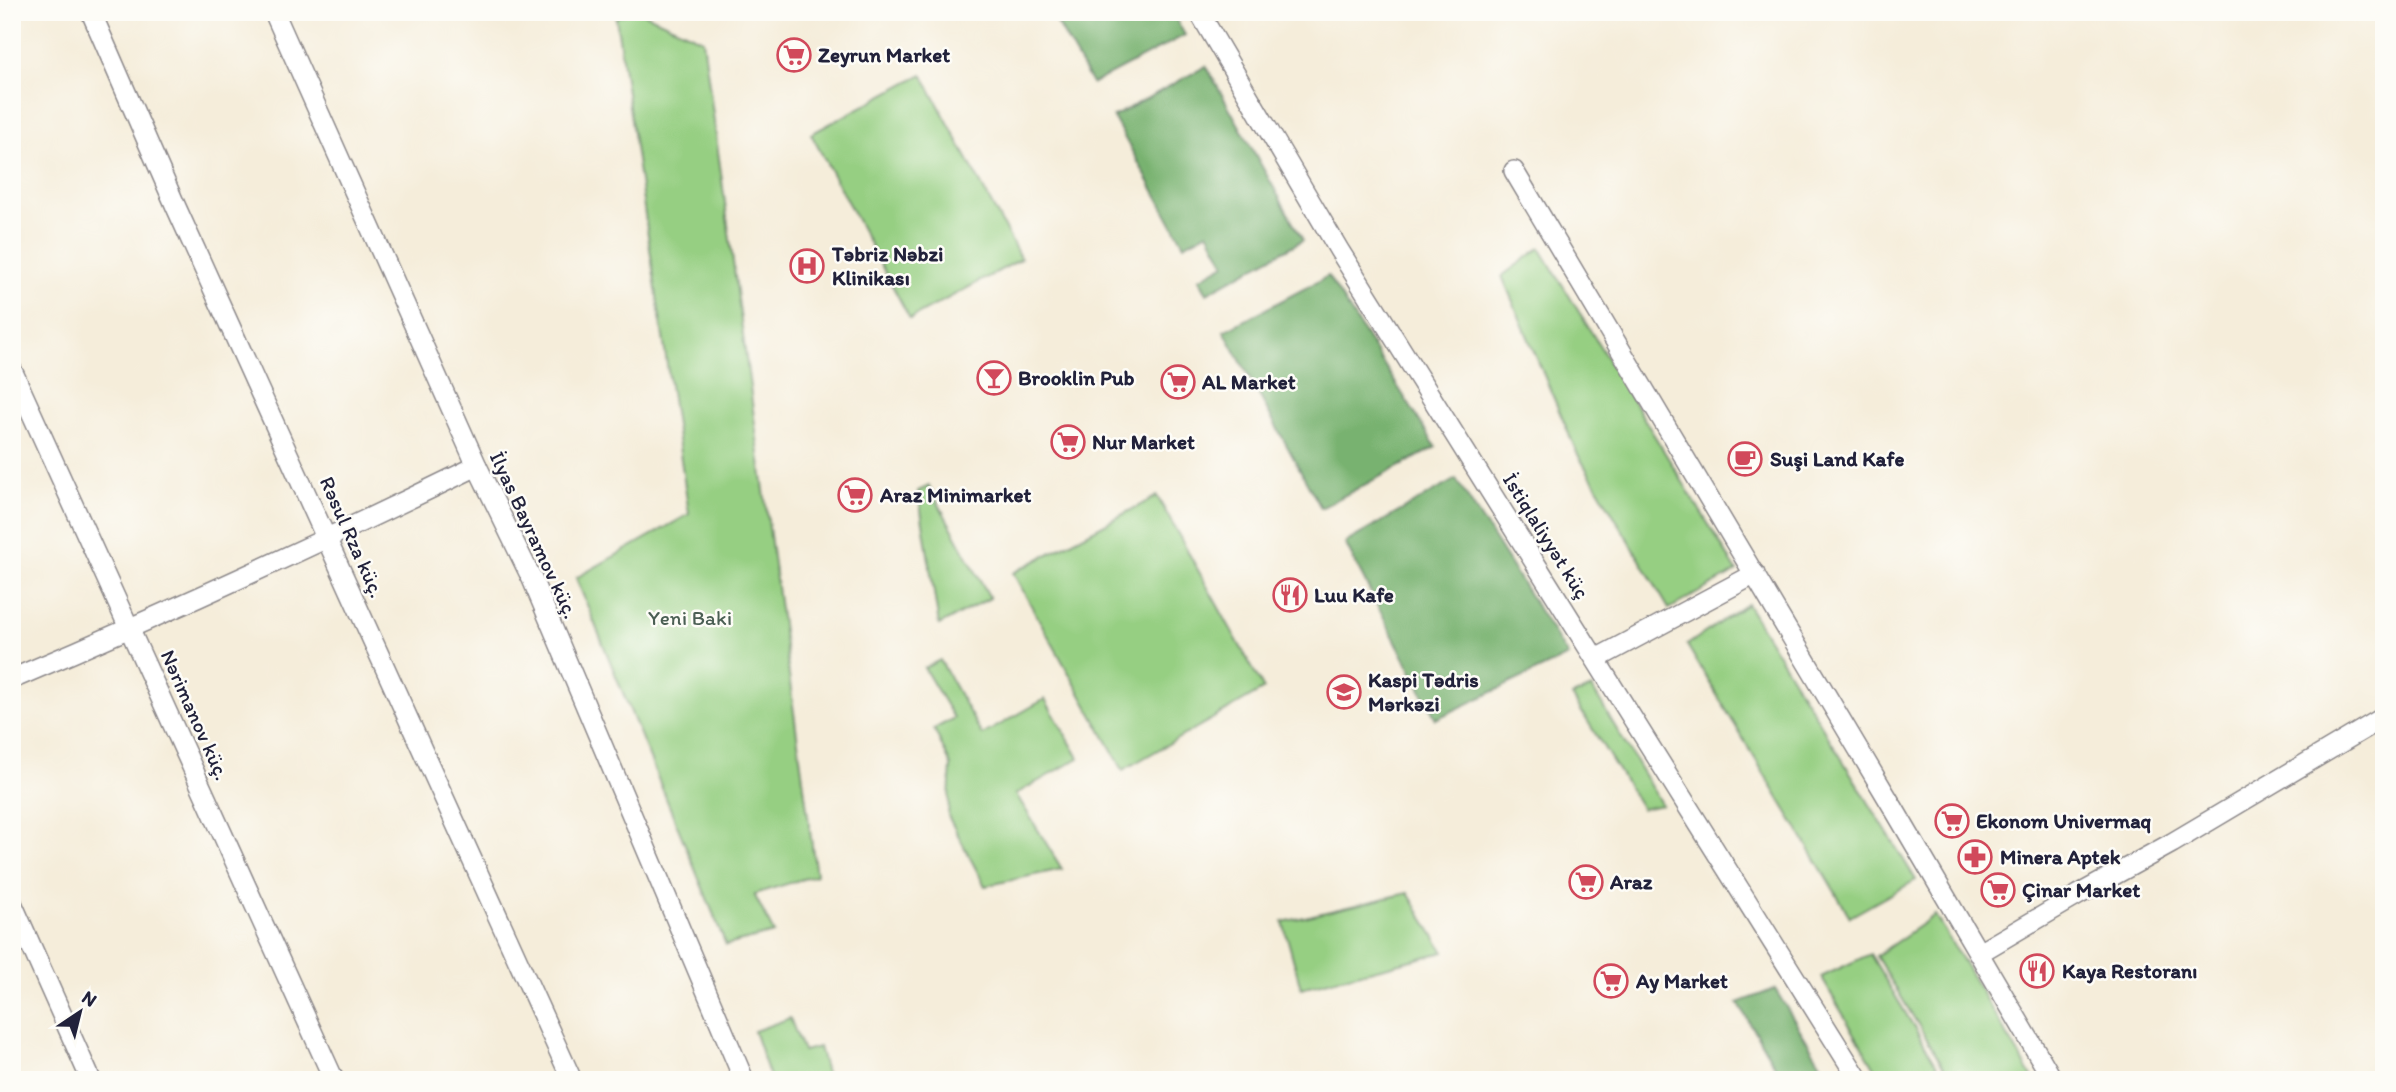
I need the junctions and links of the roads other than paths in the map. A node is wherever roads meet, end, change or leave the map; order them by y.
1 (91, 12) edge
2 (274, 12) edge
3 (1199, 12) edge
4 (1514, 171) dead end
5 (12, 369) edge
6 (477, 466) junction
7 (328, 539) junction
8 (1755, 574) junction
9 (131, 629) junction
10 (1596, 659) junction
11 (12, 679) edge
12 (2384, 717) edge
13 (12, 903) edge
14 (1979, 953) junction
15 (91, 1080) edge
16 (334, 1080) edge
17 (572, 1080) edge
18 (744, 1080) edge
19 (1858, 1080) edge
20 (2053, 1080) edge

1 - 7 street, Rəsul Rza küç.
2 - 6 street, İlyas Bayramov küç.
3 - 10 street, İstiqlaliyyət küç
4 - 8 street
5 - 9 street, Nərimanov küç.
6 - 7 street
6 - 18 street, İlyas Bayramov küç.
7 - 9 street
7 - 17 street, Rəsul Rza küç.
8 - 10 street
8 - 14 street
9 - 11 street
9 - 16 street, Nərimanov küç.
10 - 19 street, İstiqlaliyyət küç
12 - 14 street
13 - 15 street
14 - 20 street

